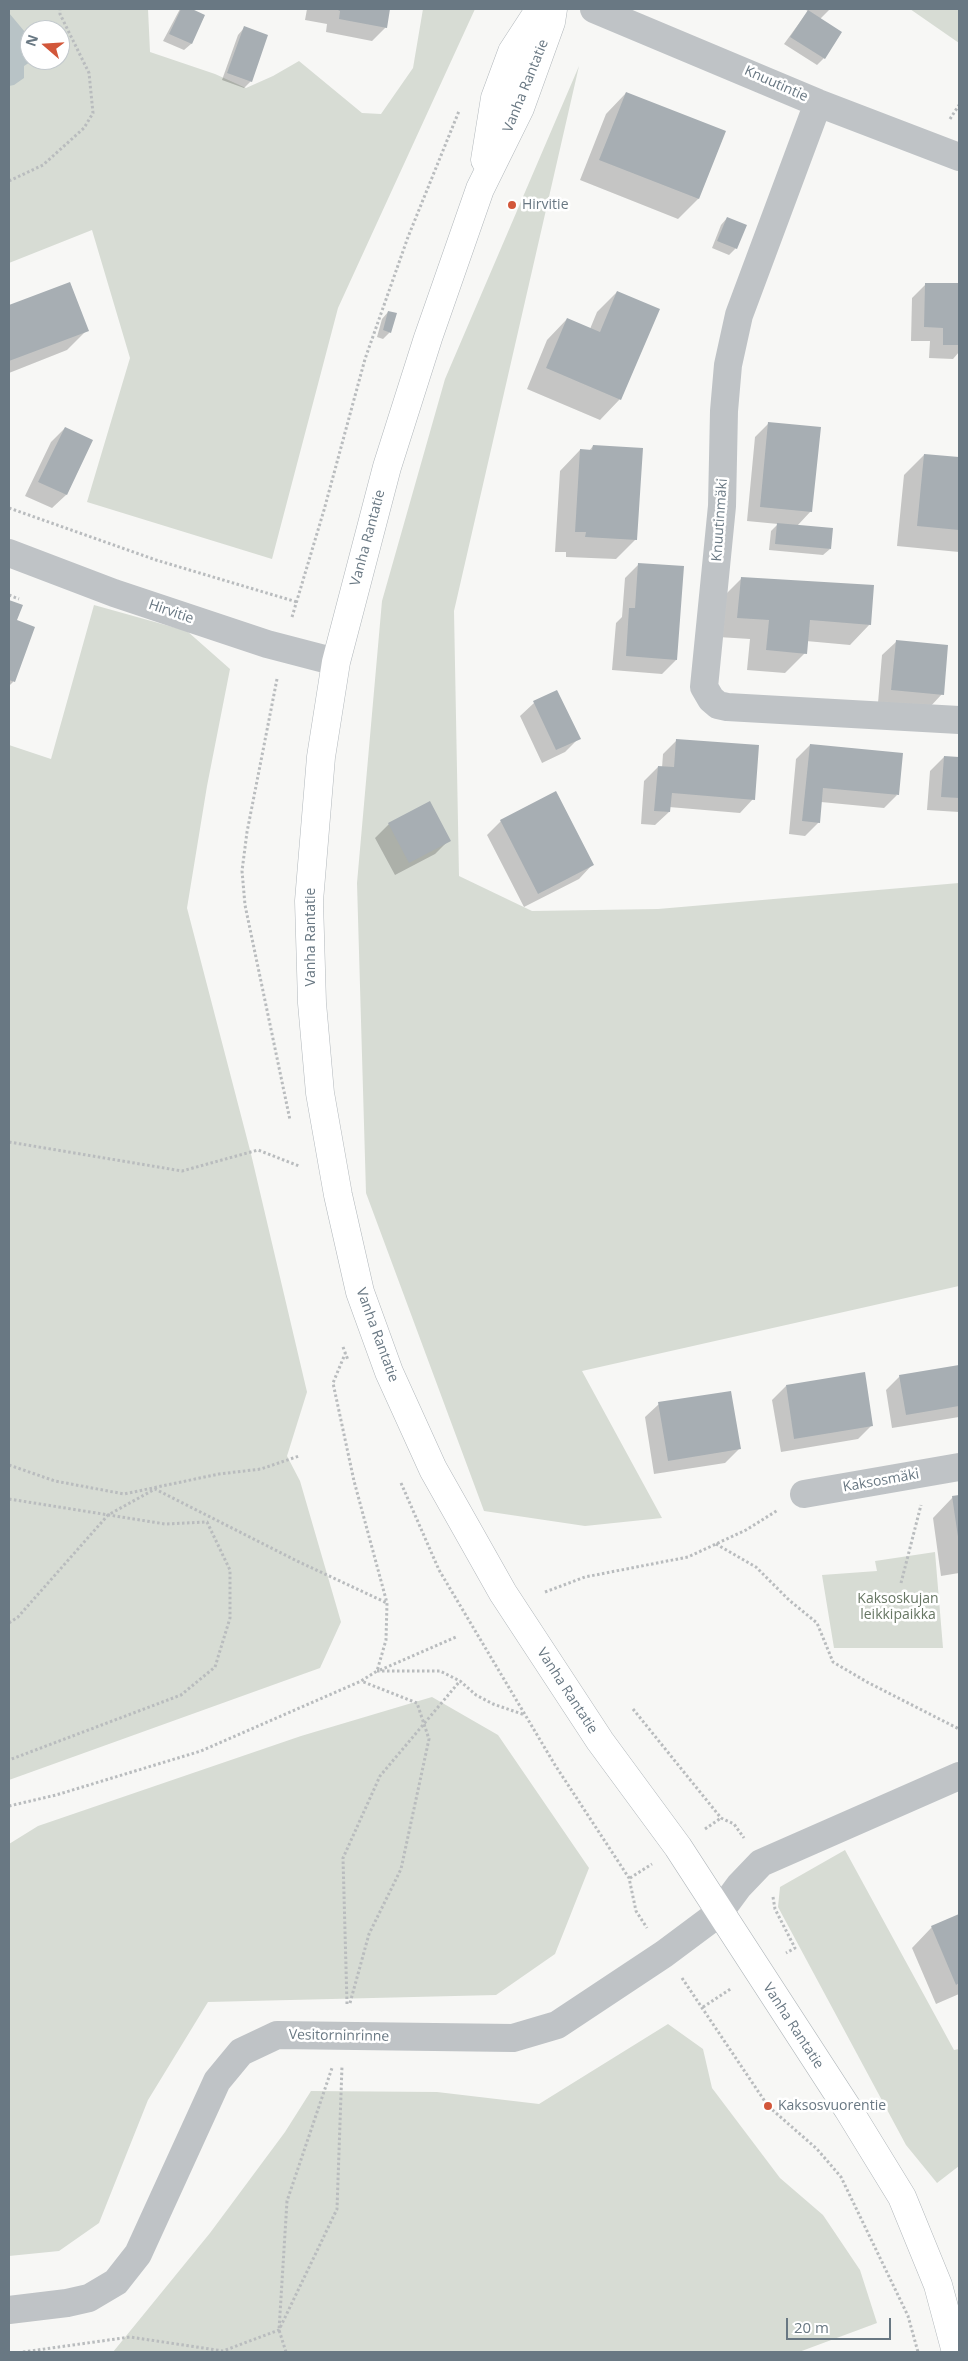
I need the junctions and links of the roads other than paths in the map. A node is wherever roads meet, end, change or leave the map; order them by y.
1 (540, 9) edge
2 (553, 9) edge
3 (594, 9) edge
4 (818, 103) junction
5 (959, 157) edge
6 (480, 189) junction
7 (9, 553) edge
8 (336, 662) junction
9 (959, 720) edge
10 (959, 1467) edge
11 (804, 1494) road end
12 (959, 1776) edge
13 (719, 1913) junction
14 (9, 2310) edge
15 (956, 2352) edge

1 - 6 main road, Vanha Rantatie
2 - 6 main road, Vanha Rantatie
3 - 4 street, Knuutintie
4 - 5 street, Knuutintie
4 - 9 street, Knuutinmäki
6 - 8 main road, Vanha Rantatie
7 - 8 street, Hirvitie
8 - 13 main road, Vanha Rantatie
10 - 11 street, Kaksosmäki
12 - 13 street
13 - 14 street, Vesitorninrinne
13 - 15 main road, Vanha Rantatie

